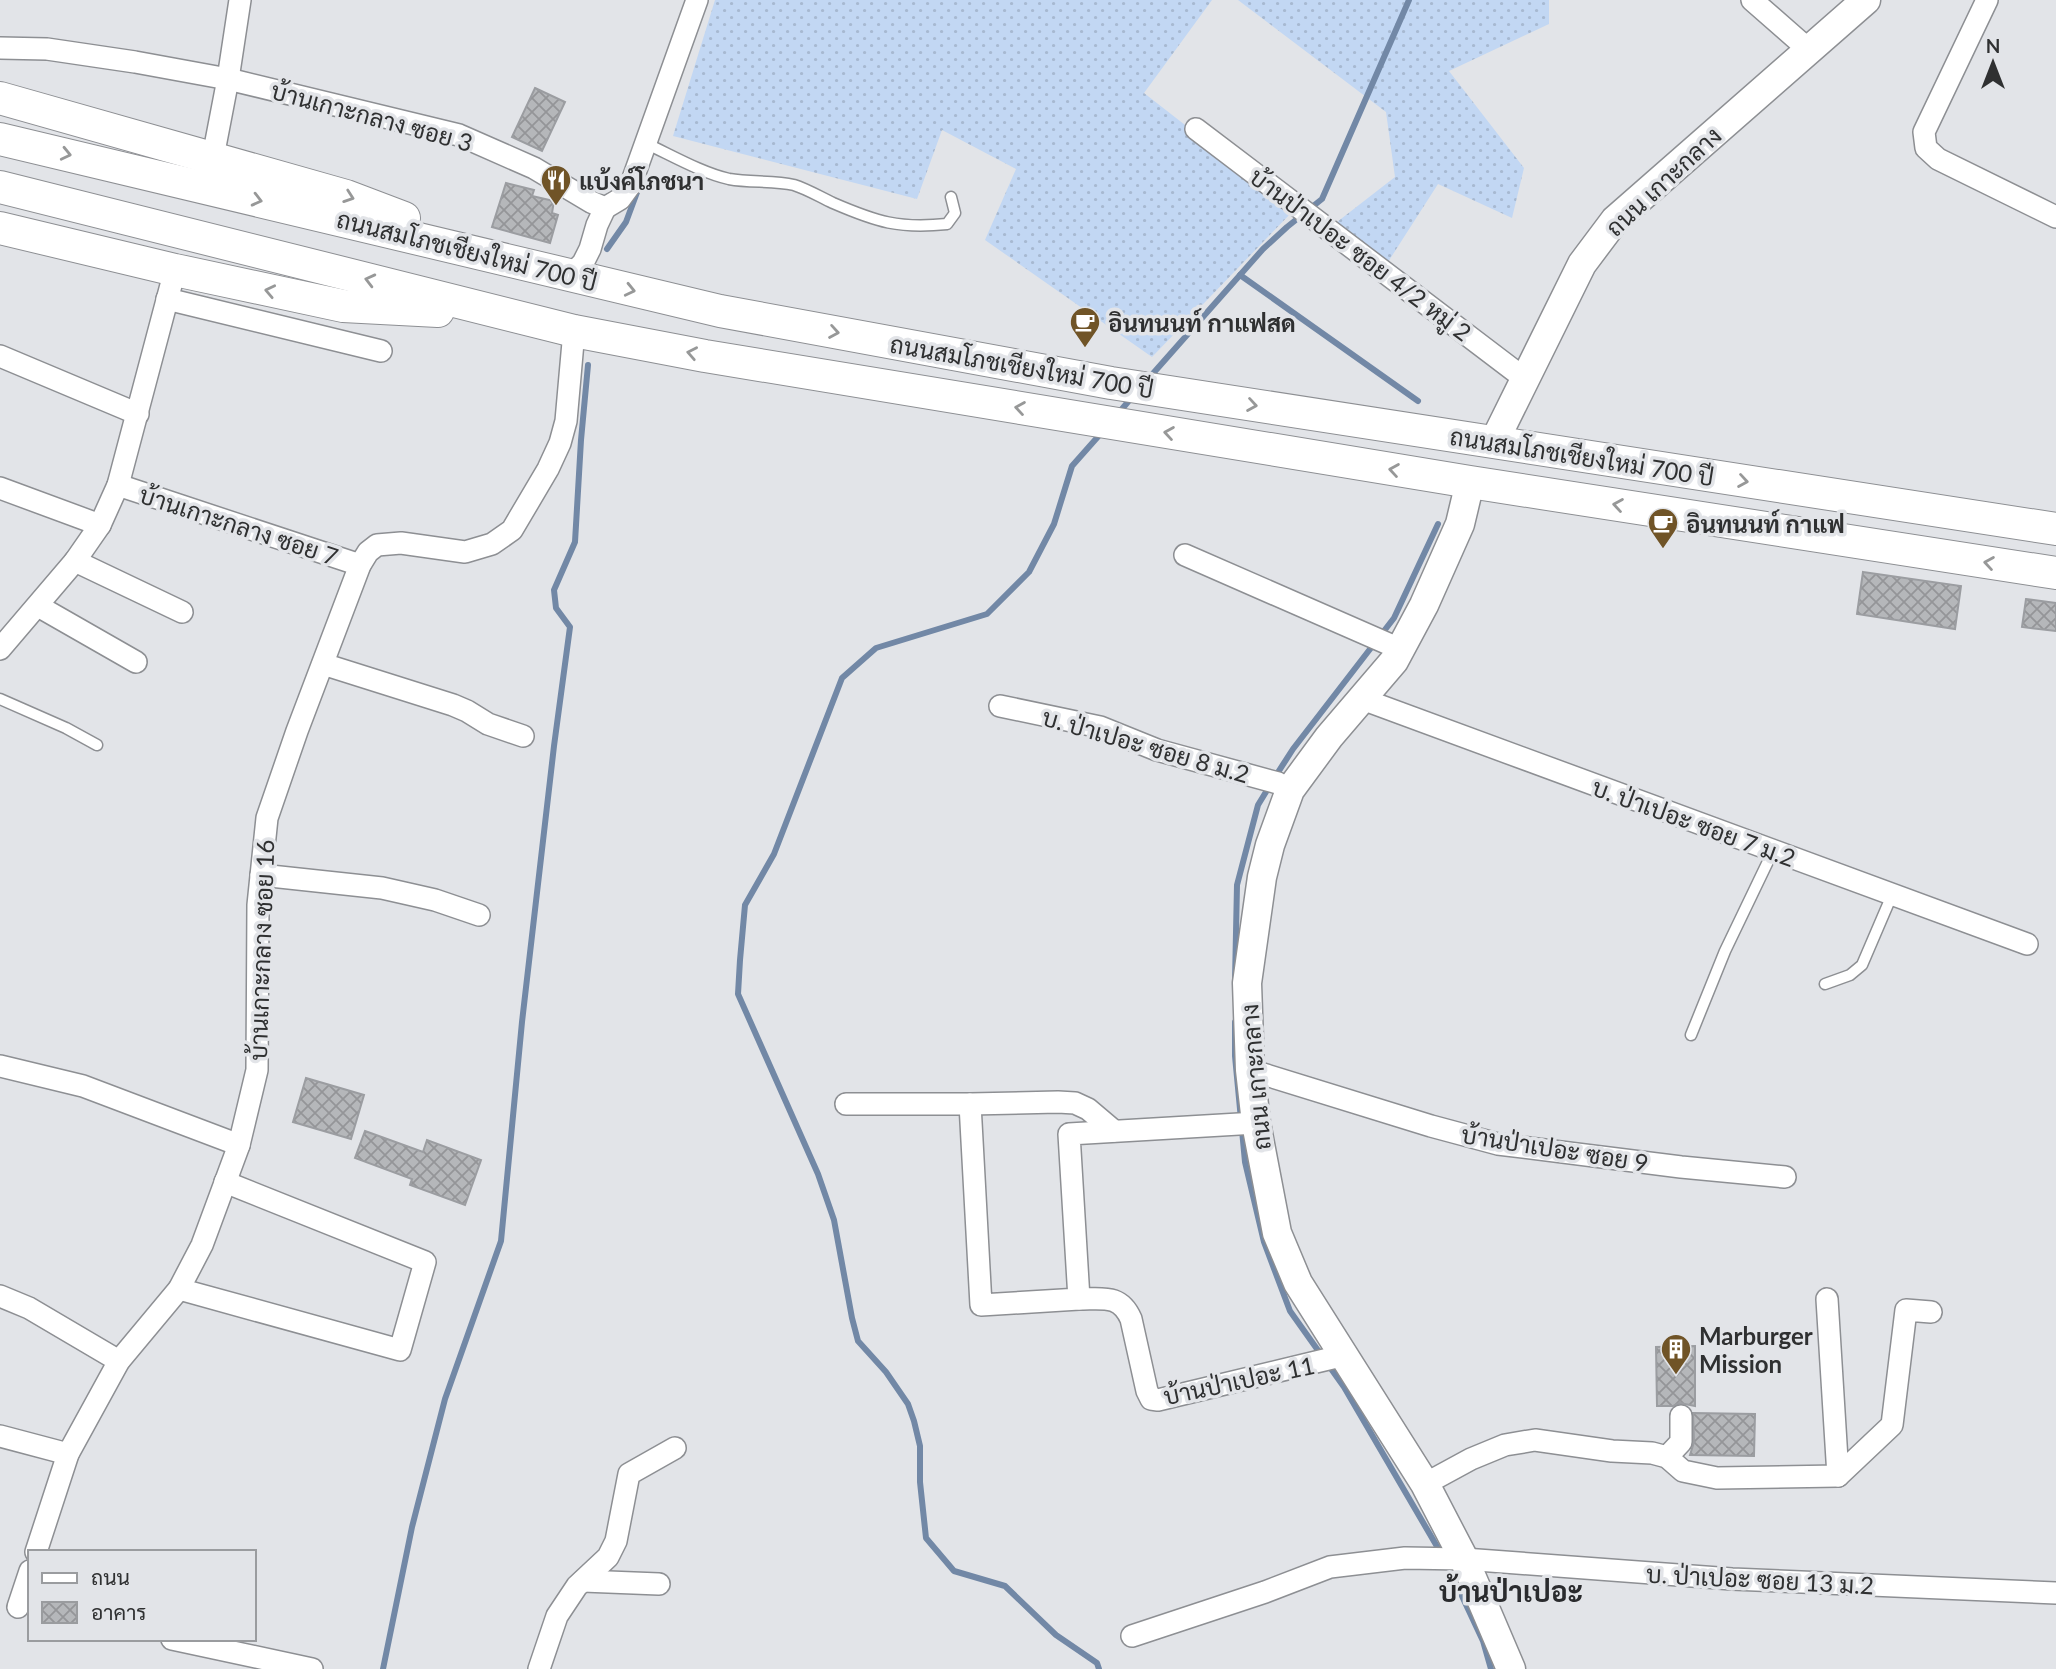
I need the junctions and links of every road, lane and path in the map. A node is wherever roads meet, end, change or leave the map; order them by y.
1 (240, 0) edge
2 (697, 0) edge
3 (1752, 0) edge
4 (1866, 0) edge
5 (1987, 0) edge
6 (0, 48) edge
7 (1809, 50) junction
8 (228, 79) junction
9 (0, 97) edge
10 (1196, 129) dead end
11 (0, 139) edge
12 (645, 144) junction
13 (213, 157) junction
14 (0, 187) edge
15 (951, 197) dead end
16 (605, 208) junction
17 (2056, 218) edge
18 (0, 228) edge
19 (516, 262) junction
20 (570, 276) junction
21 (171, 285) junction
22 (508, 314) junction
23 (574, 331) junction
24 (381, 351) dead end
25 (0, 356) edge
26 (1525, 379) junction
27 (138, 414) junction
28 (1494, 442) junction
29 (1470, 482) junction
30 (118, 485) junction
31 (0, 488) edge
32 (100, 525) junction
33 (2056, 529) edge
34 (1185, 555) dead end
35 (75, 561) junction
36 (360, 565) junction
37 (2056, 573) edge
38 (38, 606) junction
39 (182, 612) dead end
40 (7, 627) edge
41 (0, 649) edge
42 (1400, 649) junction
43 (136, 662) dead end
44 (323, 664) junction
45 (0, 699) edge
46 (1362, 699) junction
47 (1000, 706) dead end
48 (523, 736) dead end
49 (97, 745) dead end
50 (1279, 784) junction
51 (1773, 851) junction
52 (261, 875) junction
53 (1892, 895) junction
54 (479, 915) dead end
55 (2027, 944) dead end
56 (1825, 984) dead end
57 (1691, 1035) dead end
58 (0, 1066) edge
59 (1250, 1070) junction
60 (846, 1104) dead end
61 (970, 1104) junction
62 (1246, 1124) junction
63 (1114, 1132) junction
64 (239, 1145) junction
65 (1785, 1177) dead end
66 (225, 1182) junction
67 (179, 1289) junction
68 (0, 1296) edge
69 (1079, 1299) junction
70 (1826, 1299) dead end
71 (1931, 1312) dead end
72 (1332, 1359) junction
73 (119, 1360) junction
74 (1681, 1416) dead end
75 (0, 1436) edge
76 (675, 1448) dead end
77 (68, 1454) junction
78 (1667, 1457) junction
79 (1838, 1476) junction
80 (1425, 1484) junction
81 (37, 1550) edge
82 (1450, 1559) junction
83 (28, 1576) edge
84 (583, 1581) junction
85 (659, 1584) dead end
86 (2056, 1593) edge
87 (16, 1606) edge
88 (1132, 1636) dead end
89 (181, 1641) edge
90 (312, 1669) edge
91 (539, 1669) edge
92 (1511, 1669) edge

1 - 8 street
2 - 12 street
3 - 7 street
4 - 7 street, ถนน เกาะกลาง
5 - 17 street
6 - 8 street, บ้านเกาะกลาง ซอย 3
7 - 26 street, ถนน เกาะกลาง
8 - 13 street
8 - 16 street, บ้านเกาะกลาง ซอย 3
9 - 13 main road
10 - 26 street, บ้านป่าเปอะ ซอย 4/2 หมู่ 2
11 -> 19 main road, ถนนสมโภชเชียงใหม่ 700 ปี
12 - 15 lane
12 - 16 street
13 -> 19 main road
22 -> 14 main road, ถนนสมโภชเชียงใหม่ 700 ปี
16 - 20 street
18 - 21 main road
19 - 20 main road, ถนนสมโภชเชียงใหม่ 700 ปี
20 -> 28 main road, ถนนสมโภชเชียงใหม่ 700 ปี
22 -> 21 main road
21 - 24 street
21 - 27 street
22 - 23 main road, ถนนสมโภชเชียงใหม่ 700 ปี
29 -> 23 main road, ถนนสมโภชเชียงใหม่ 700 ปี
23 - 36 street
25 - 27 street
26 - 28 street, ถนน เกาะกลาง
27 - 30 street
28 -> 33 main road, ถนนสมโภชเชียงใหม่ 700 ปี
37 -> 29 main road, ถนนสมโภชเชียงใหม่ 700 ปี
29 - 42 street, ถนน เกาะกลาง
30 - 32 street
30 - 36 street, บ้านเกาะกลาง ซอย 7
31 - 32 street
32 - 35 street
34 - 42 street
35 - 38 street
35 - 39 street
36 - 44 street, บ้านเกาะกลาง ซอย 16
38 - 40 street
38 - 43 street
40 - 41 street
42 - 46 street, ถนน เกาะกลาง
44 - 48 street
44 - 52 street, บ้านเกาะกลาง ซอย 16
45 - 49 lane
46 - 50 street, ถนน เกาะกลาง
46 - 51 street, บ. ป่าเปอะ ซอย 7 ม.2
47 - 50 street, บ. ป่าเปอะ ซอย 8 ม.2
50 - 59 street, ถนน เกาะกลาง
51 - 53 street, บ. ป่าเปอะ ซอย 7 ม.2
51 - 57 lane
52 - 54 street
52 - 64 street, บ้านเกาะกลาง ซอย 16
53 - 55 street, บ. ป่าเปอะ ซอย 7 ม.2
53 - 56 lane
58 - 64 street
59 - 62 street, ถนน เกาะกลาง
59 - 65 street, บ้านป่าเปอะ ซอย 9
60 - 61 street
61 - 63 street
61 - 69 street
62 - 63 street
62 - 72 street, ถนน เกาะกลาง
63 - 69 street
64 - 66 street, บ้านเกาะกลาง ซอย 16
66 - 67 street, บ้านเกาะกลาง ซอย 16
66 - 67 street
67 - 73 street, บ้านเกาะกลาง ซอย 16
68 - 73 street
69 - 72 street, บ้านป่าเปอะ 11
70 - 79 street
71 - 79 street
72 - 80 street, ถนน เกาะกลาง
73 - 77 street, บ้านเกาะกลาง ซอย 16
74 - 78 street
75 - 77 street
76 - 84 street
77 - 81 street, บ้านเกาะกลาง ซอย 16
78 - 79 street
78 - 80 street
80 - 82 street, ถนน เกาะกลาง
82 - 86 street, บ. ป่าเปอะ ซอย 13 ม.2
82 - 88 street, บ. ป่าเปอะ ซอย 13 ม.2
82 - 92 street, ถนน เกาะกลาง
83 - 87 street
84 - 85 street
84 - 91 street
89 - 90 street

